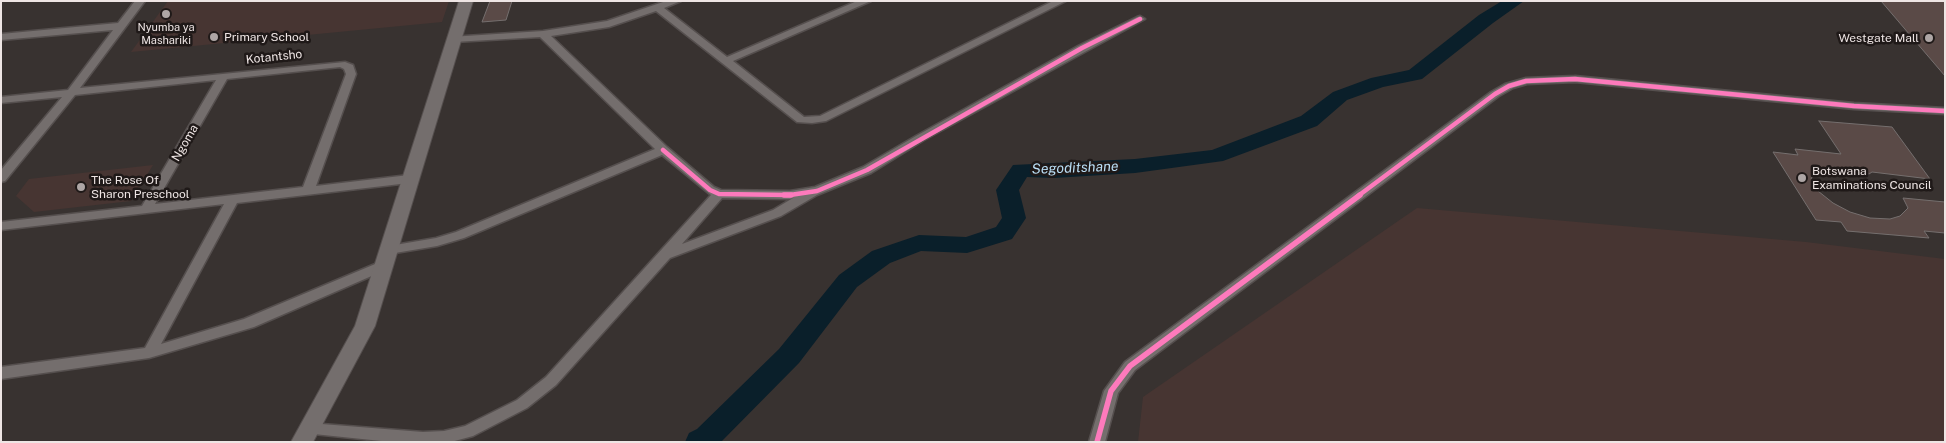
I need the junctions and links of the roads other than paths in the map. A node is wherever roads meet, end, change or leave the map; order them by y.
1 (140, 1) edge
2 (466, 1) edge
3 (866, 1) edge
4 (1061, 1) edge
5 (672, 2) edge
6 (658, 8) junction
7 (1140, 19) dead end
8 (122, 26) junction
9 (543, 34) junction
10 (1, 37) edge
11 (454, 39) junction
12 (725, 61) junction
13 (224, 76) junction
14 (71, 93) junction
15 (1, 100) edge
16 (1945, 111) edge
17 (662, 150) junction
18 (1, 178) edge
19 (409, 179) junction
20 (308, 190) junction
21 (817, 191) junction
22 (719, 194) junction
23 (233, 199) junction
24 (146, 209) junction
25 (1, 226) edge
26 (664, 255) junction
27 (387, 258) junction
28 (149, 354) junction
29 (1, 373) edge
30 (305, 435) edge
31 (1096, 442) edge

1 - 8 street
2 - 11 street
3 - 12 street
4 - 12 street
5 - 6 street
6 - 9 street
6 - 12 street
7 - 21 street
8 - 10 street
8 - 14 street
9 - 11 street
9 - 17 street
11 - 19 street
13 - 14 street, Kotantsho
13 - 20 street, Kotantsho
13 - 24 street, Ngoma
14 - 15 street, Kotantsho
14 - 18 street
16 - 31 street
17 - 22 street
17 - 27 street
19 - 20 street
19 - 27 street
20 - 23 street
21 - 22 street
21 - 26 street
22 - 26 street
23 - 24 street
23 - 28 street
24 - 25 street
26 - 30 street
27 - 28 street
27 - 30 street
28 - 29 street

